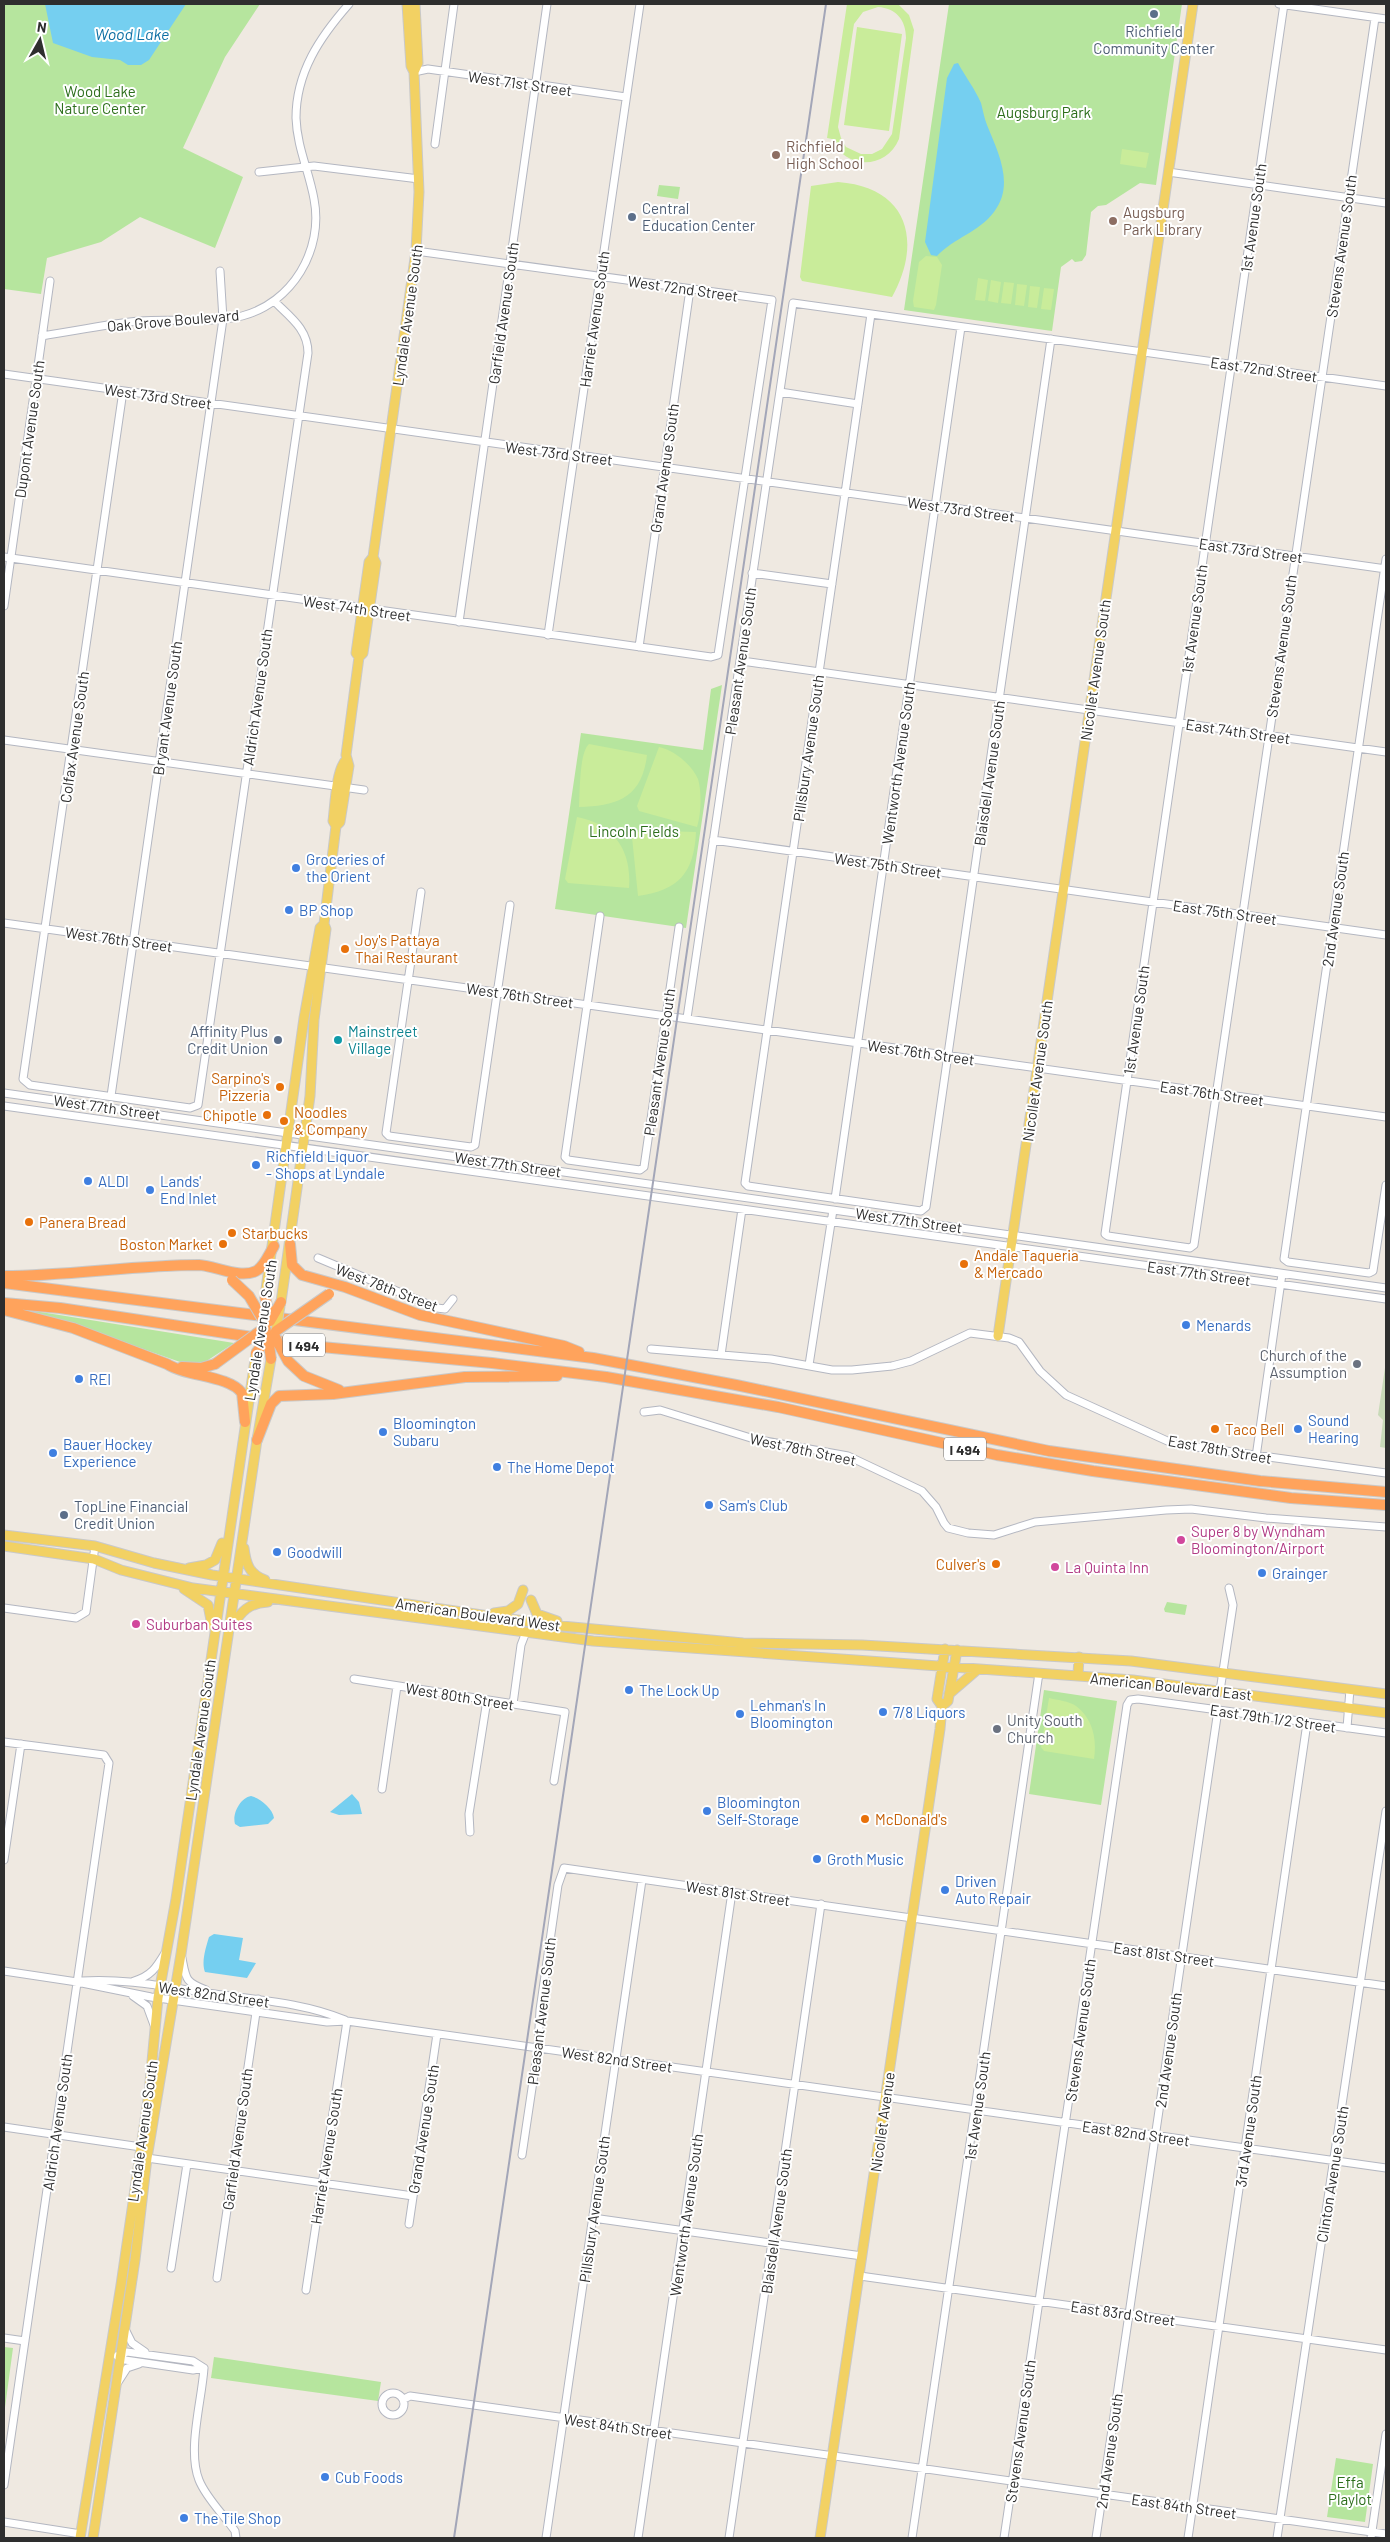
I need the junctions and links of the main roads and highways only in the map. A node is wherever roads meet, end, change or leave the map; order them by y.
1 (407, 4) edge
2 (414, 4) edge
3 (1192, 4) edge
4 (414, 72) junction
5 (318, 966) junction
6 (290, 1244) junction
7 (274, 1246) junction
8 (180, 1266) junction
9 (4, 1276) edge
10 (4, 1283) edge
11 (266, 1290) joint
12 (364, 1294) junction
13 (281, 1302) joint
14 (4, 1303) edge
15 (4, 1310) edge
16 (268, 1329) junction
17 (998, 1336) road end
18 (256, 1354) joint
19 (593, 1358) junction
20 (271, 1360) joint
21 (166, 1364) junction
22 (606, 1377) junction
23 (348, 1392) junction
24 (245, 1422) junction
25 (257, 1440) junction
26 (1386, 1492) edge
27 (1386, 1505) edge
28 (229, 1527) junction
29 (4, 1535) edge
30 (242, 1539) junction
31 (4, 1546) edge
32 (174, 1567) junction
33 (222, 1577) junction
34 (237, 1579) junction
35 (175, 1584) junction
36 (282, 1586) junction
37 (523, 1590) dead end
38 (220, 1592) junction
39 (234, 1594) junction
40 (531, 1600) dead end
41 (280, 1601) junction
42 (487, 1615) junction
43 (576, 1628) junction
44 (229, 1631) junction
45 (214, 1632) junction
46 (836, 1645) junction
47 (945, 1649) junction
48 (957, 1650) junction
49 (1079, 1657) junction
50 (835, 1659) junction
51 (942, 1667) junction
52 (954, 1667) junction
53 (978, 1669) junction
54 (1078, 1676) junction
55 (949, 1694) junction
56 (1386, 1694) edge
57 (942, 1706) junction
58 (1386, 1713) edge
59 (81, 2536) edge
60 (93, 2538) edge
61 (820, 2538) edge

1 - 4 main road, Lyndale Avenue South
2 - 4 main road, Lyndale Avenue South
3 - 17 main road, Nicollet Avenue South
4 - 5 main road, Lyndale Avenue South
5 - 6 main road, Lyndale Avenue South
5 - 7 main road, Lyndale Avenue South
6 - 12 highway
6 - 13 main road, Lyndale Avenue South
7 - 8 highway
7 - 11 main road, Lyndale Avenue South
8 - 9 highway
8 - 16 highway, bridge
10 - 19 highway, I 494
11 - 16 highway, bridge
12 - 16 highway, bridge
12 - 19 highway
13 - 16 highway, bridge
14 - 22 highway, I 494
15 - 21 highway
16 - 18 highway, bridge
16 - 20 highway, bridge
16 - 21 highway, bridge
16 - 23 highway, bridge
18 - 24 main road, Lyndale Avenue South
19 - 26 highway, I 494
20 - 25 main road, Lyndale Avenue South
21 - 24 highway
22 - 23 highway
22 - 27 highway, I 494
23 - 25 highway
24 - 28 main road, Lyndale Avenue South
25 - 30 main road, Lyndale Avenue South
28 - 32 main road
28 - 33 main road, Lyndale Avenue South
29 - 32 main road, American Boulevard West
30 - 34 main road, Lyndale Avenue South
30 - 36 main road
31 - 35 main road, American Boulevard West
32 - 33 main road, American Boulevard West
33 - 34 main road, American Boulevard West
33 - 38 main road, Lyndale Avenue South
34 - 36 main road, American Boulevard West
34 - 39 main road, Lyndale Avenue South
35 - 38 main road, American Boulevard West
35 - 45 main road
36 - 42 main road, American Boulevard West
37 - 42 main road
38 - 39 main road, American Boulevard West
38 - 45 main road, Lyndale Avenue South
39 - 41 main road, American Boulevard West
39 - 44 main road, Lyndale Avenue South
40 - 43 main road
41 - 44 main road
41 - 50 main road, American Boulevard West
42 - 43 main road, American Boulevard West
43 - 46 main road, American Boulevard West
44 - 60 main road, Lyndale Avenue South
45 - 59 main road, Lyndale Avenue South
46 - 47 main road, American Boulevard West
46 - 50 main road
47 - 48 main road, American Boulevard West
47 - 51 main road, Nicollet Avenue
48 - 49 main road, American Boulevard East
48 - 52 main road
49 - 54 main road
49 - 56 main road, American Boulevard East
50 - 51 main road, American Boulevard West
51 - 52 main road, American Boulevard West
51 - 57 main road, Nicollet Avenue
52 - 53 main road, American Boulevard East
52 - 55 main road, Nicollet Avenue
53 - 54 main road, American Boulevard East
53 - 55 main road
54 - 58 main road, American Boulevard East
55 - 57 main road, Nicollet Avenue
57 - 61 main road, Nicollet Avenue

